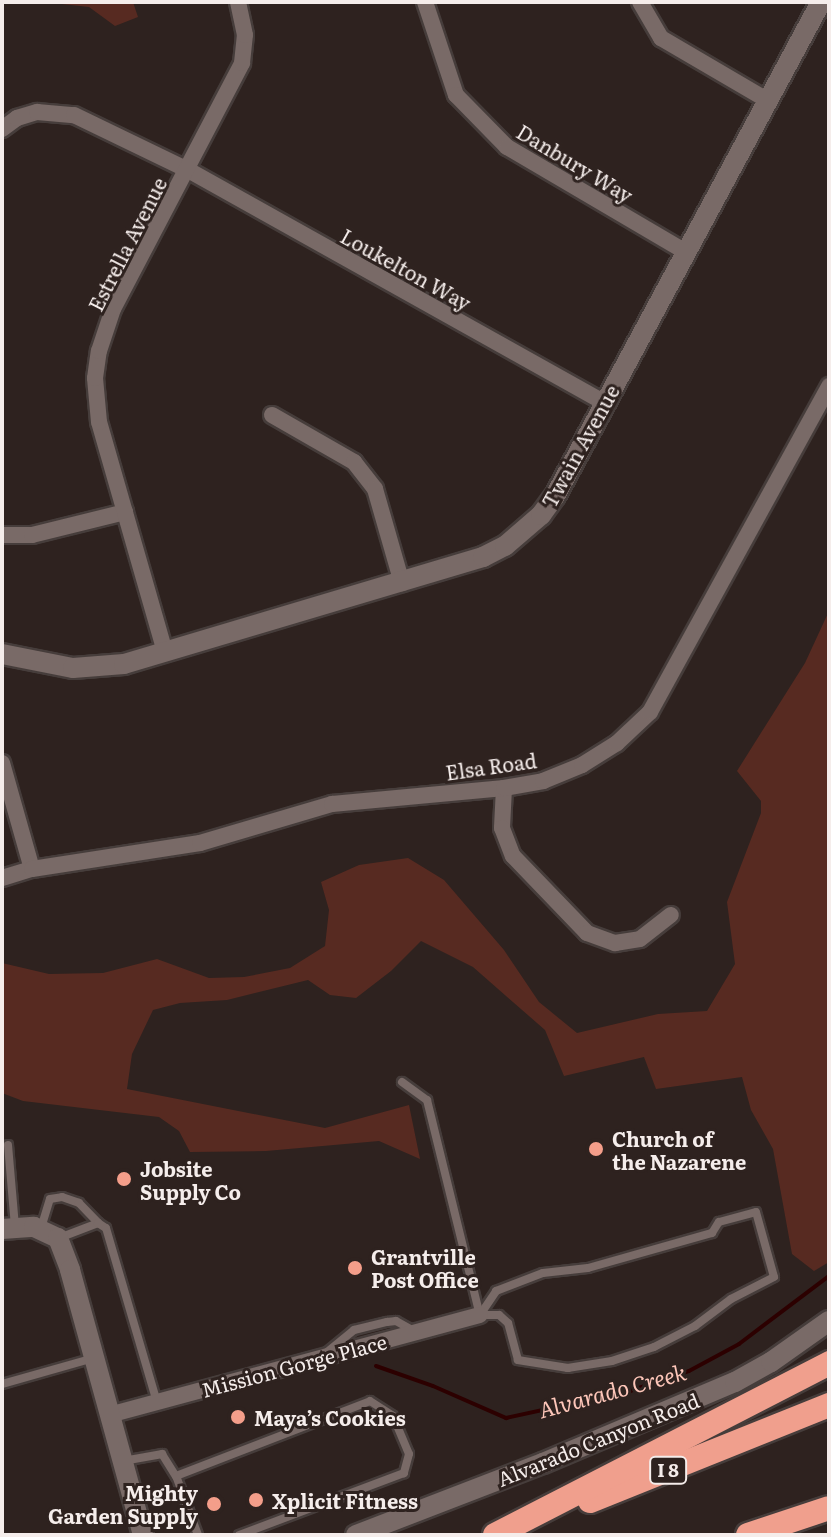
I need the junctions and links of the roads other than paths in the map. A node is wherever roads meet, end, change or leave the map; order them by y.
1 (238, 2) edge
2 (425, 2) edge
3 (640, 2) edge
4 (821, 2) edge
5 (767, 100) junction
6 (2, 129) edge
7 (188, 170) junction
8 (686, 252) junction
9 (829, 386) edge
10 (605, 403) junction
11 (272, 415) dead end
12 (125, 512) junction
13 (2, 535) edge
14 (402, 583) junction
15 (165, 652) junction
16 (2, 654) edge
17 (2, 763) edge
18 (504, 788) junction
19 (32, 869) junction
20 (2, 878) edge
21 (671, 915) dead end
22 (402, 1082) dead end
23 (8, 1145) dead end
24 (98, 1223) junction
25 (9, 1228) edge
26 (50, 1233) junction
27 (480, 1315) junction
28 (829, 1321) edge
29 (94, 1358) junction
30 (829, 1363) edge
31 (2, 1384) edge
32 (157, 1402) junction
33 (829, 1405) edge
34 (109, 1415) junction
35 (122, 1461) junction
36 (176, 1476) junction
37 (829, 1508) edge
38 (143, 1535) edge
39 (198, 1535) edge
40 (239, 1535) edge
41 (356, 1535) edge
42 (495, 1535) edge
43 (508, 1535) edge
44 (748, 1535) edge

1 - 7 street, Estrella Avenue
2 - 8 street, Danbury Way
3 - 5 street
4 - 5 street, Twain Avenue
5 - 8 street, Twain Avenue
6 - 7 street, Loukelton Way
7 - 10 street, Loukelton Way
7 - 12 street, Estrella Avenue
8 - 10 street, Twain Avenue
9 - 18 street, Elsa Road
10 - 14 street, Twain Avenue
11 - 14 street
12 - 13 street
12 - 15 street, Estrella Avenue
14 - 15 street, Twain Avenue
15 - 16 street, Twain Avenue
17 - 19 street
18 - 19 street, Elsa Road
18 - 21 street
19 - 20 street, Elsa Road
22 - 27 lane
23 - 25 lane
24 - 26 lane
24 - 26 lane
24 - 32 lane
25 - 26 street
26 - 29 street
27 - 27 lane
27 - 32 street, Mission Gorge Place
28 - 41 street, Alvarado Canyon Road
29 - 31 lane
29 - 34 street
30 - 42 highway
32 - 34 street, Mission Gorge Place
33 - 43 highway, I 8
34 - 35 street
35 - 36 lane
35 - 38 street
36 - 39 lane
36 - 40 lane
37 - 44 highway

